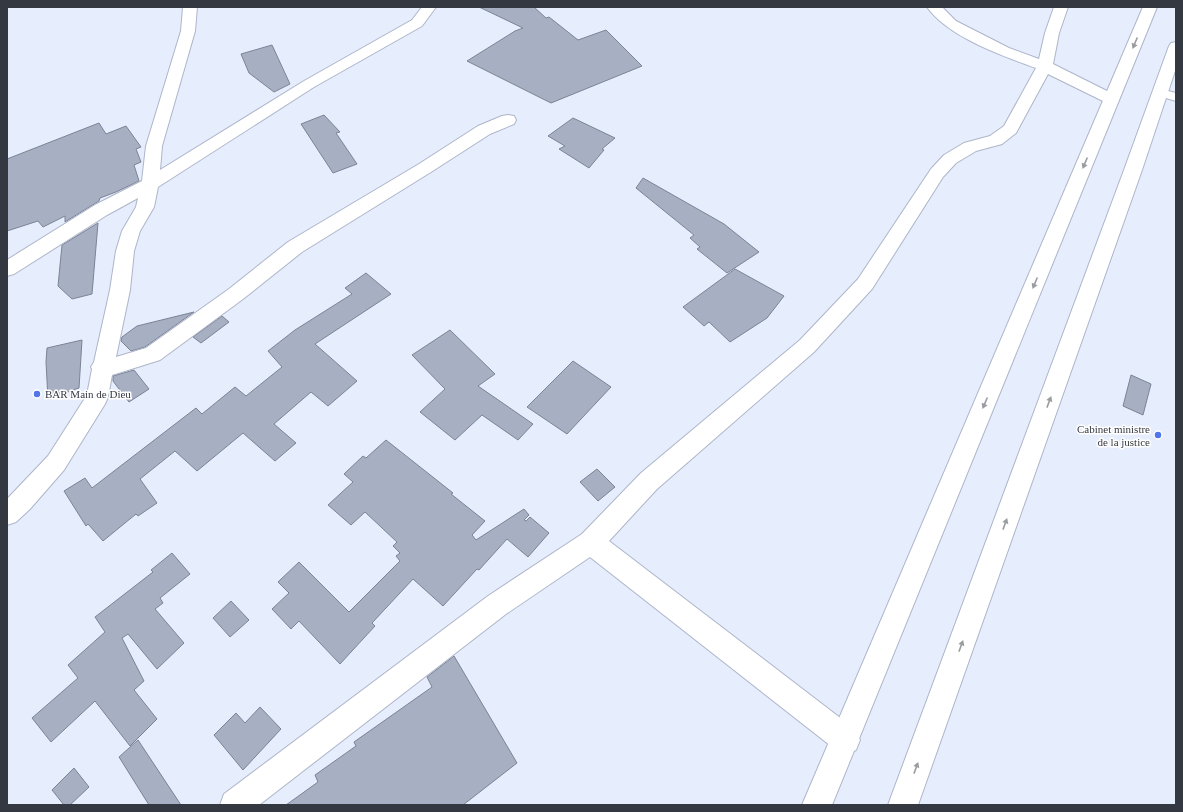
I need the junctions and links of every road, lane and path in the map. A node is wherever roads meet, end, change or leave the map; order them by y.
1 (190, 7) edge
2 (429, 7) edge
3 (934, 7) edge
4 (1061, 7) edge
5 (1150, 7) edge
6 (1176, 48) edge
7 (1045, 66) junction
8 (1168, 95) edge
9 (1111, 99) junction
10 (508, 120) dead end
11 (150, 184) junction
12 (7, 269) edge
13 (102, 367) junction
14 (7, 514) edge
15 (591, 542) junction
16 (846, 740) junction
17 (824, 802) edge
18 (235, 805) edge
19 (903, 805) edge

1 - 11 street
2 - 11 street
3 - 7 street
4 - 7 street
5 -> 9 street
6 - 8 street
7 - 9 street
7 - 15 street
19 -> 8 street
9 -> 16 street
10 - 13 street
11 - 12 street
11 - 13 street
13 - 14 street
15 - 16 street
15 - 18 street
16 - 17 street

